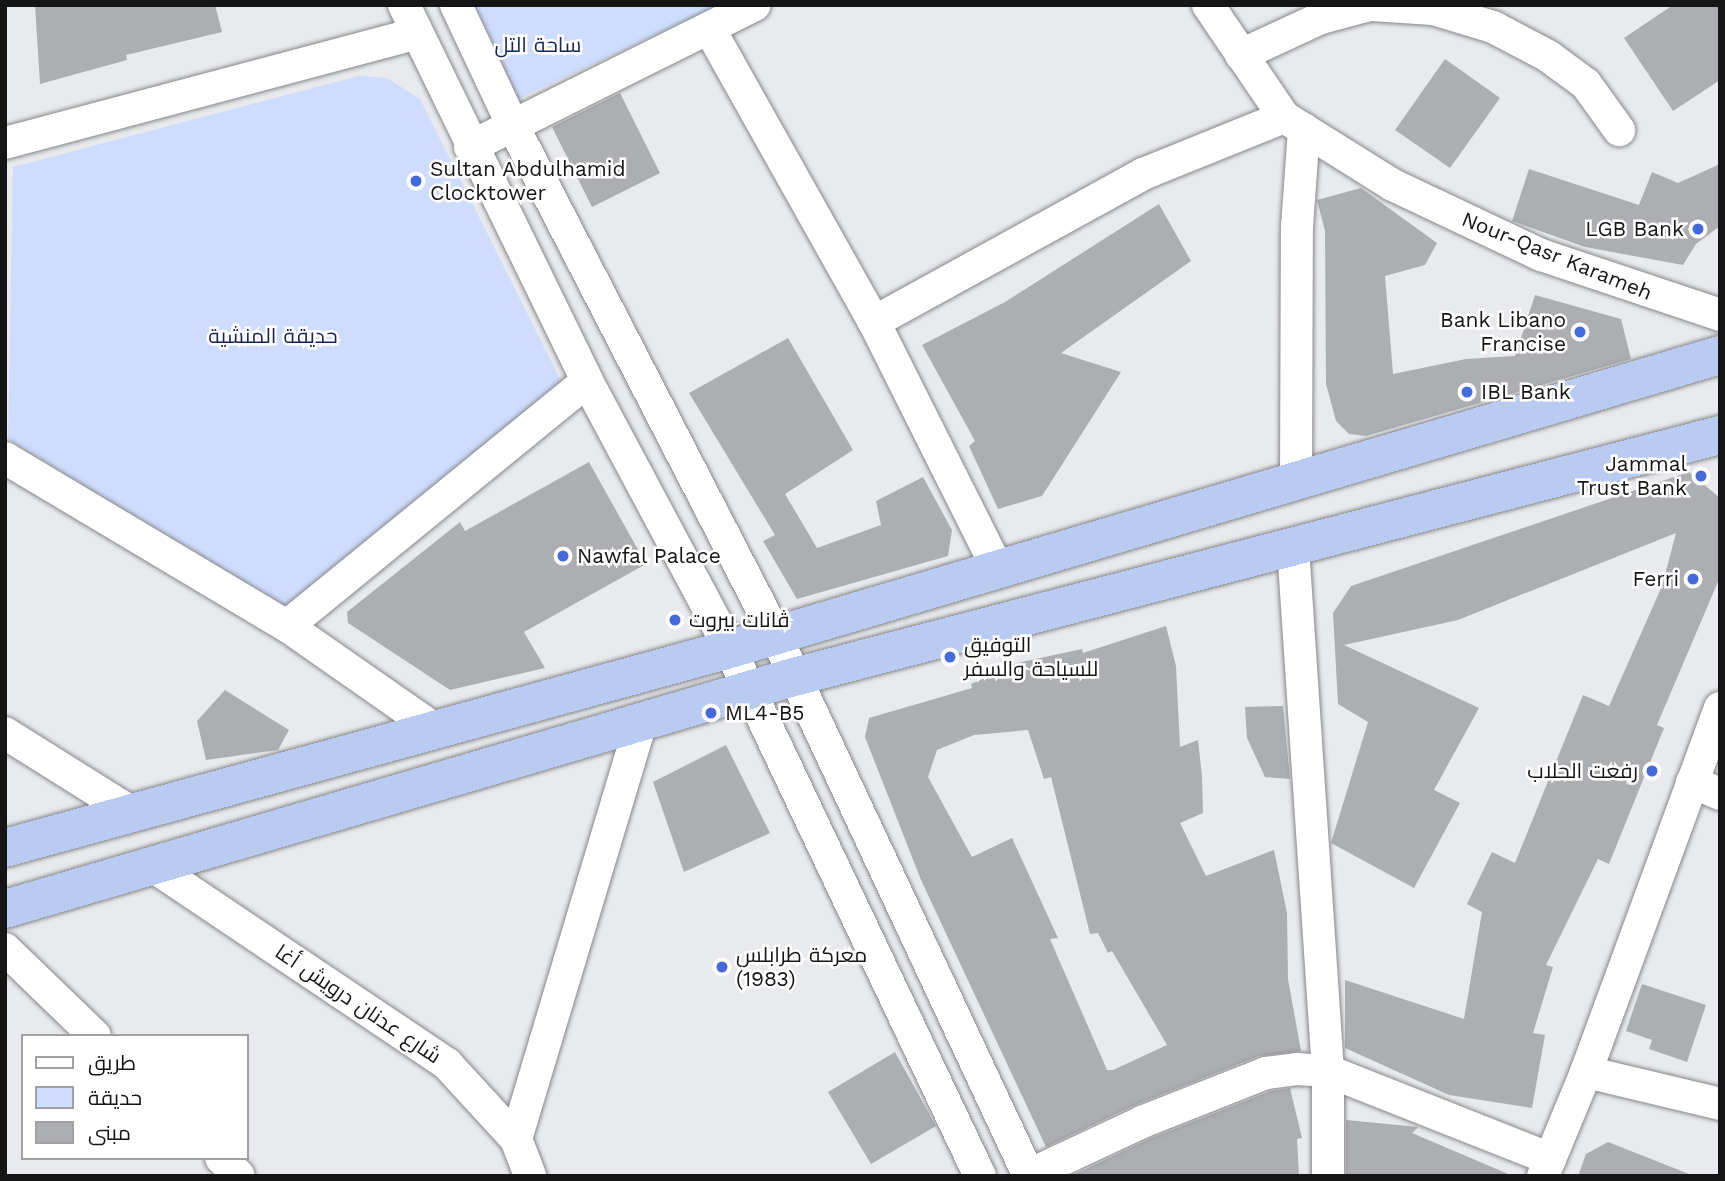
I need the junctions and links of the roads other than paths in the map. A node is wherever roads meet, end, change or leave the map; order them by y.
1 (456, 5) edge
2 (755, 5) edge
3 (1371, 5) edge
4 (1212, 13) edge
5 (411, 19) edge
6 (709, 29) junction
7 (1241, 55) junction
8 (1294, 123) junction
9 (513, 126) junction
10 (1619, 130) dead end
11 (6, 144) edge
12 (470, 147) junction
13 (1720, 315) edge
14 (874, 322) junction
15 (1720, 355) edge
16 (587, 381) junction
17 (1720, 435) edge
18 (5, 458) edge
19 (1296, 483) junction
20 (1293, 547) junction
21 (998, 568) junction
22 (286, 626) junction
23 (775, 634) junction
24 (730, 649) junction
25 (794, 677) junction
26 (749, 690) junction
27 (1720, 708) edge
28 (640, 725) junction
29 (439, 732) junction
30 (5, 733) edge
31 (1706, 788) edge
32 (131, 812) junction
33 (5, 848) edge
34 (151, 865) junction
35 (5, 909) edge
36 (5, 949) edge
37 (93, 1034) edge
38 (1328, 1071) junction
39 (1586, 1072) junction
40 (1720, 1104) edge
41 (516, 1139) junction
42 (223, 1160) edge
43 (1546, 1167) edge
44 (239, 1176) edge
45 (530, 1176) edge
46 (980, 1176) edge
47 (1029, 1176) edge
48 (1328, 1176) edge

1 - 9 street
2 - 6 street
3 - 7 street
3 - 10 street
4 - 7 street, Nour-Qasr Karameh
5 - 11 street
5 - 12 street
6 - 9 street
6 - 14 street
7 - 8 street, Nour-Qasr Karameh
8 - 13 street, Nour-Qasr Karameh
8 - 14 street
8 - 19 street
9 - 12 street
9 - 23 street
12 - 16 street
14 - 21 street
15 - 19 highway
16 - 22 street
16 - 24 street
17 - 20 highway
18 - 22 street
19 - 21 highway
20 - 25 highway
20 - 38 street
21 - 23 highway
22 - 29 street
23 - 24 highway
23 - 25 street
24 - 26 street
24 - 29 highway
25 - 26 highway
25 - 47 street
26 - 28 highway
26 - 46 street
27 - 31 street
28 - 34 highway
28 - 41 street
29 - 32 highway
30 - 32 street
31 - 39 street
32 - 33 highway
34 - 35 highway
34 - 41 street, شارع عدنان درويش أغا
36 - 37 street
38 - 43 street
38 - 47 street
38 - 48 street
39 - 40 street
39 - 43 street
41 - 45 street, شارع عدنان درويش أغا
42 - 44 street

